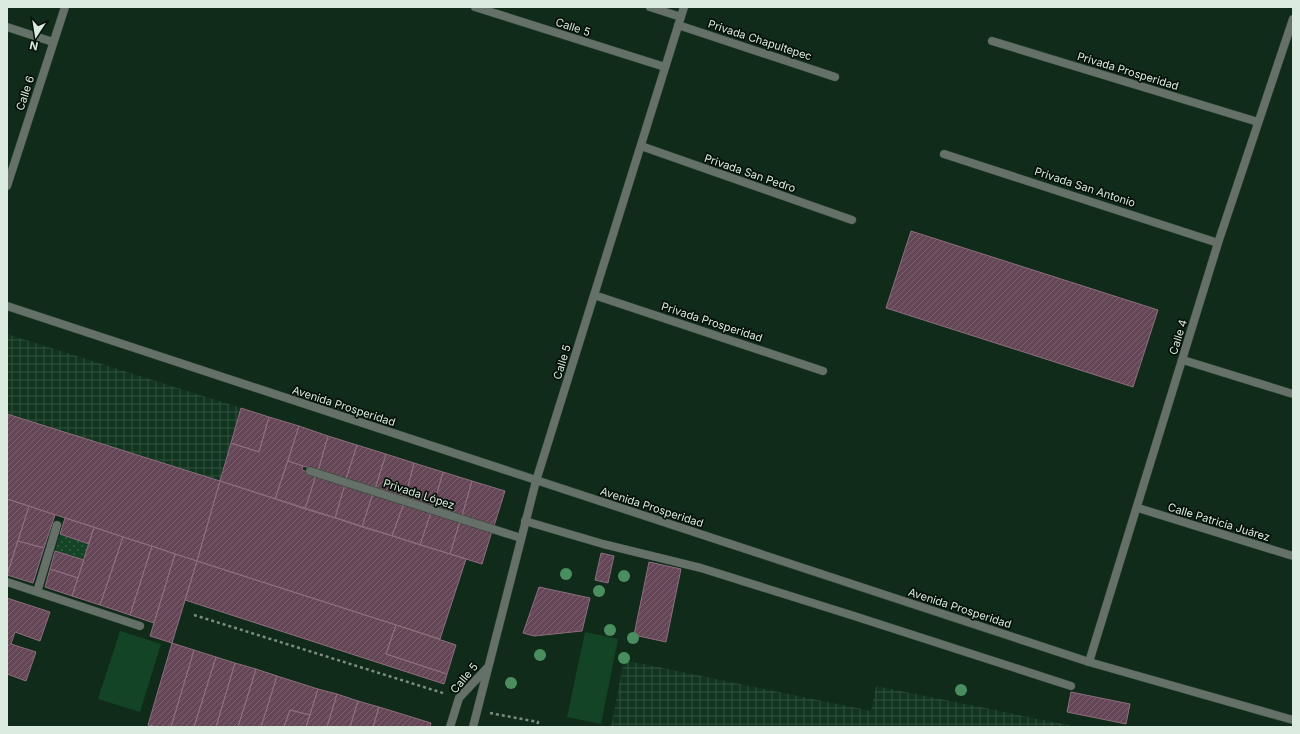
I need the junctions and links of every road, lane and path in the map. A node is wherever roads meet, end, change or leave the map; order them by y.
1 (65, 7) edge
2 (475, 7) edge
3 (650, 7) edge
4 (684, 7) edge
5 (1293, 19) edge
6 (680, 21) junction
7 (7, 27) edge
8 (992, 41) dead end
9 (53, 42) junction
10 (665, 67) junction
11 (835, 77) dead end
12 (1258, 122) junction
13 (641, 146) junction
14 (944, 154) dead end
15 (7, 186) edge
16 (852, 220) dead end
17 (1218, 243) junction
18 (594, 295) junction
19 (7, 306) edge
20 (1183, 360) junction
21 (822, 371) dead end
22 (1293, 394) edge
23 (310, 471) dead end
24 (536, 481) junction
25 (1138, 508) junction
26 (525, 521) junction
27 (57, 524) dead end
28 (521, 538) junction
29 (1293, 556) edge
30 (7, 582) edge
31 (37, 592) junction
32 (194, 615) dead end
33 (140, 626) dead end
34 (1089, 662) junction
35 (488, 666) junction
36 (1071, 686) dead end
37 (459, 698) junction
38 (478, 710) junction
39 (1293, 720) edge
40 (450, 727) edge
41 (473, 727) edge
42 (536, 727) edge

1 - 9 street, Calle 6
2 - 10 street, Calle 5
3 - 6 street, Privada Chapultepec
4 - 6 street, Calle 5
5 - 12 street, Calle 4
6 - 10 street, Calle 5
6 - 11 street, Privada Chapultepec
7 - 9 street
8 - 12 street, Privada Prosperidad
9 - 15 street, Calle 6
10 - 13 street, Calle 5
12 - 17 street, Calle 4
13 - 16 street, Privada San Pedro
13 - 18 street, Calle 5
14 - 17 street, Privada San Antonio
17 - 20 street, Calle 4
18 - 21 street, Privada Prosperidad
18 - 24 street, Calle 5
19 - 24 street, Avenida Prosperidad
20 - 22 street
20 - 25 street, Calle 4
23 - 28 street, Privada López
24 - 26 street, Calle 5
24 - 34 street, Avenida Prosperidad
25 - 29 street, Calle Patricia Juárez
25 - 34 street, Calle 4
26 - 28 street, Calle 5
26 - 36 street
27 - 31 street
28 - 35 street, Calle 5
30 - 31 street
31 - 33 street
32 - 37 path
34 - 39 street, Avenida Prosperidad
35 - 37 street, Calle 5
35 - 38 street, Calle 5
37 - 40 street, Calle 5
38 - 41 street, Calle 5
38 - 42 path

